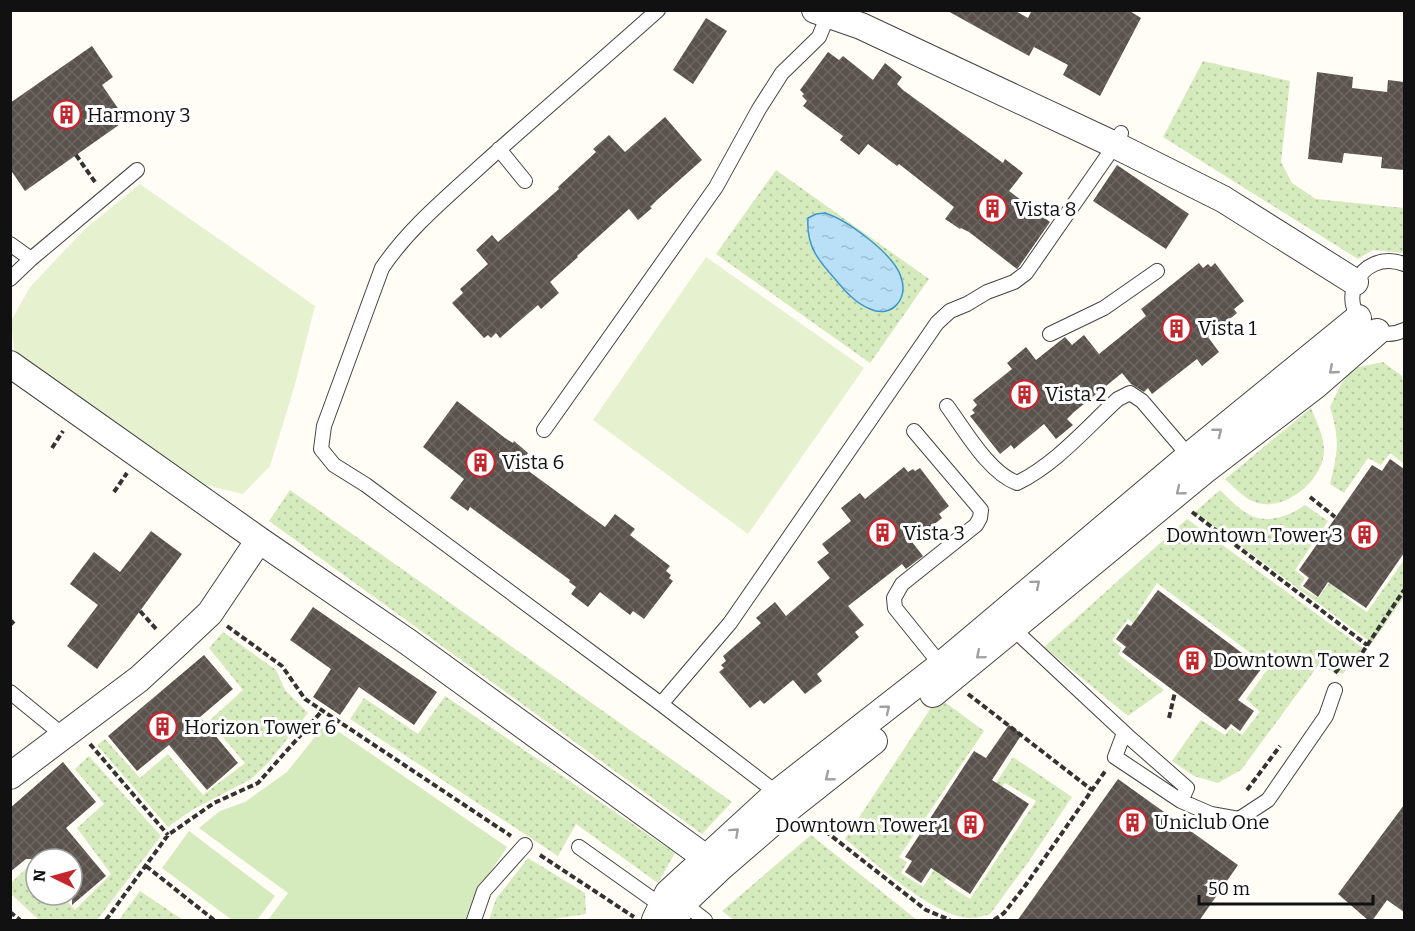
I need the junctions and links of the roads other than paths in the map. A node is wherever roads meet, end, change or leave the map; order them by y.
1 (658, 10) edge
2 (859, 10) edge
3 (825, 12) edge
4 (1118, 139) junction
5 (499, 149) junction
6 (137, 170) dead end
7 (525, 181) dead end
8 (10, 244) edge
9 (32, 259) junction
10 (1404, 264) edge
11 (1157, 271) dead end
12 (1359, 277) junction
13 (10, 279) edge
14 (1368, 325) junction
15 (1404, 330) edge
16 (1050, 334) dead end
17 (10, 364) edge
18 (947, 406) dead end
19 (544, 429) dead end
20 (914, 431) dead end
21 (1198, 458) junction
22 (259, 540) junction
23 (1006, 621) junction
24 (946, 673) junction
25 (1335, 690) dead end
26 (10, 692) edge
27 (661, 704) junction
28 (70, 732) junction
29 (1124, 733) junction
30 (10, 776) edge
31 (785, 799) junction
32 (1181, 801) junction
33 (525, 845) road end
34 (579, 847) dead end
35 (706, 858) junction
36 (669, 913) edge
37 (474, 921) edge
38 (705, 921) edge

1 - 5 lane
2 - 4 street
3 - 4 street
3 - 19 lane
4 - 12 street
4 - 27 lane
5 - 7 lane
5 - 27 lane
6 - 9 lane
8 - 9 lane
9 - 13 lane
10 - 12 lane
11 - 16 lane
12 - 14 lane
14 - 15 lane
14 - 21 street
17 - 22 street
18 - 21 lane
20 - 24 lane
23 -> 21 street
21 -> 23 street
22 - 28 street
22 - 35 street
23 - 24 street
23 - 29 lane
24 - 31 street
25 - 32 lane
26 - 28 lane
27 - 31 lane
28 - 30 street
29 - 32 lane
29 - 32 lane
35 -> 31 street
31 - 36 street
33 - 37 lane
34 - 36 lane
35 - 36 street
36 - 38 lane

